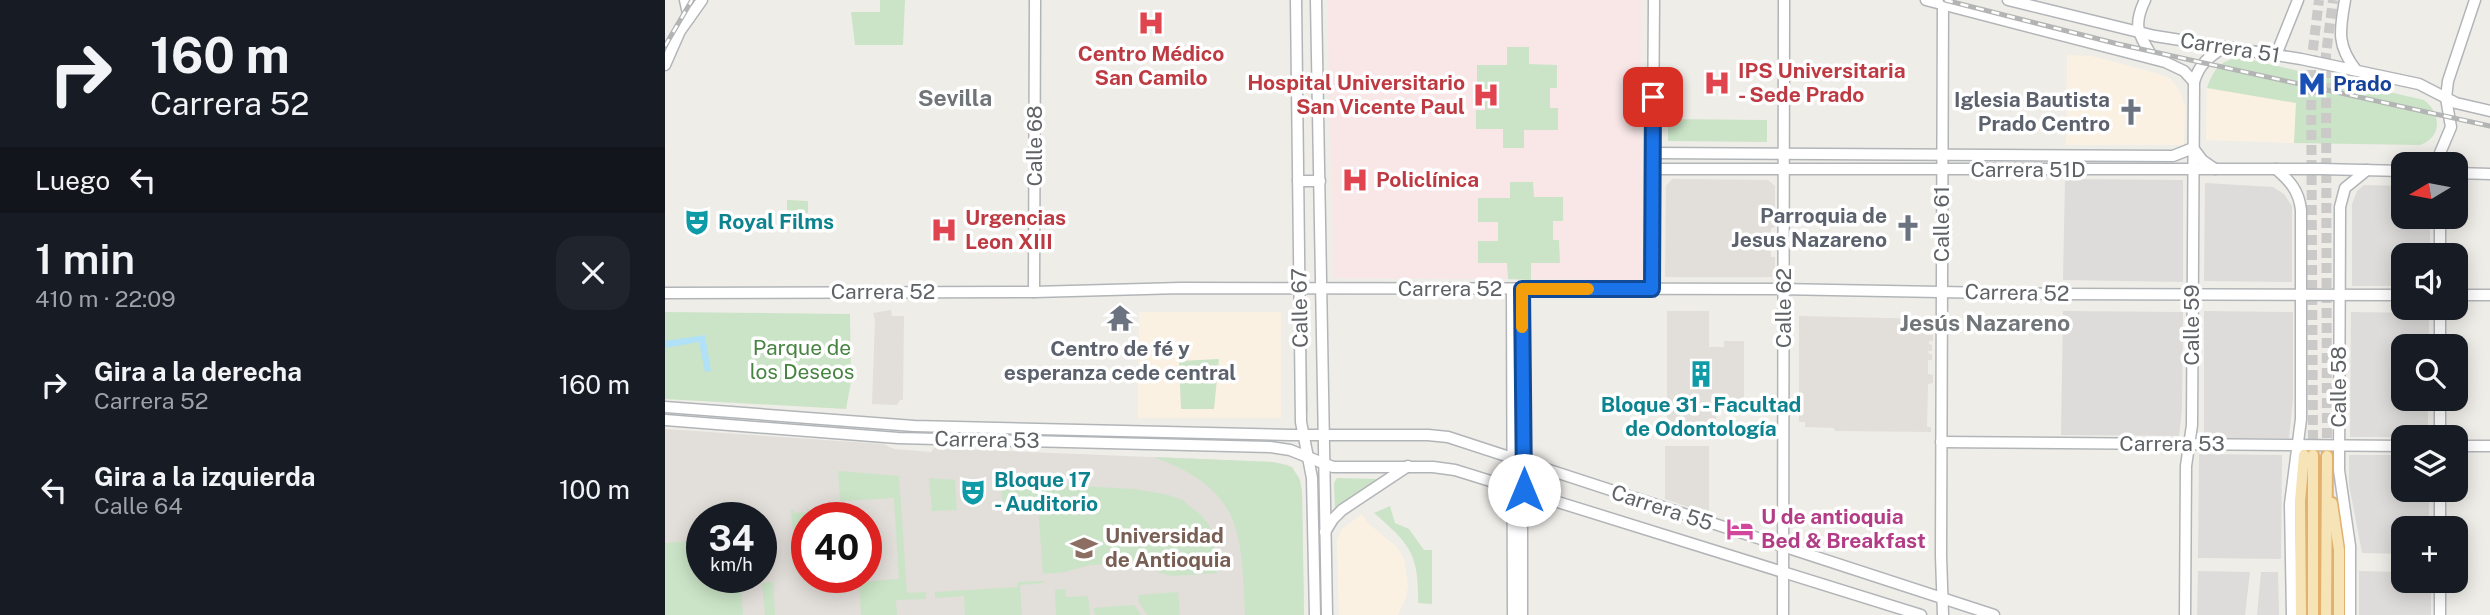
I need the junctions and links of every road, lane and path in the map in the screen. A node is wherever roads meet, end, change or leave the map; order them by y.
1 (685, 0) edge
2 (702, 0) edge
3 (1035, 0) edge
4 (1296, 0) edge
5 (1316, 0) edge
6 (1654, 0) edge
7 (1784, 0) edge
8 (1926, 0) edge
9 (2008, 0) edge
10 (2145, 0) edge
11 (2298, 0) edge
12 (2345, 0) edge
13 (2475, 0) edge
14 (1943, 2) edge
15 (689, 18) junction
16 (2138, 33) junction
17 (2224, 47) junction
18 (2276, 55) junction
19 (2153, 58) junction
20 (665, 65) edge
21 (2356, 70) junction
22 (2194, 82) junction
23 (2446, 98) junction
24 (2490, 111) edge
25 (2193, 148) junction
26 (2440, 152) edge
27 (1653, 153) junction
28 (1784, 153) junction
29 (1942, 154) junction
30 (1652, 169) junction
31 (1784, 169) junction
32 (2193, 169) junction
33 (2215, 169) junction
34 (2275, 169) junction
35 (1942, 170) junction
36 (2367, 170) junction
37 (2391, 171) edge
38 (2468, 173) edge
39 (2490, 174) edge
40 (1298, 181) junction
41 (1320, 181) junction
42 (1299, 289) junction
43 (1322, 289) junction
44 (1517, 289) junction
45 (1652, 289) junction
46 (1784, 289) junction
47 (1034, 292) junction
48 (1942, 292) junction
49 (665, 293) edge
50 (2193, 294) junction
51 (2301, 294) junction
52 (2340, 294) junction
53 (2391, 295) edge
54 (2468, 295) edge
55 (2490, 295) edge
56 (665, 407) edge
57 (665, 420) edge
58 (1303, 435) junction
59 (1325, 435) junction
60 (1941, 442) junction
61 (2189, 444) junction
62 (2297, 445) junction
63 (2339, 445) junction
64 (2391, 446) edge
65 (2468, 446) edge
66 (2490, 446) edge
67 (2327, 456) tunnel mouth
68 (1308, 458) junction
69 (1519, 460) junction
70 (1325, 465) junction
71 (1408, 466) junction
72 (2327, 479) junction
73 (1519, 489) junction
74 (1325, 532) junction
75 (1783, 547) junction
76 (1783, 572) junction
77 (2440, 593) edge
78 (1942, 598) junction
79 (1315, 615) edge
80 (1327, 615) edge
81 (1513, 615) edge
82 (1522, 615) edge
83 (1783, 615) edge
84 (1921, 615) edge
85 (1943, 615) edge
86 (1994, 615) edge
87 (2185, 615) edge
88 (2292, 615) edge
89 (2301, 615) edge
90 (2313, 615) edge
91 (2326, 615) edge
92 (2339, 615) edge
93 (2350, 615) edge
94 (2440, 615) edge

1 - 15 main road
2 - 15 main road
3 - 47 main road, Calle 68
4 - 40 main road, Calle 67
5 - 41 main road, Calle 67
6 - 27 main road
7 - 28 main road, Calle 62
8 - 14 main road, Carrera 51
9 - 16 main road, Carrera 51
10 - 16 main road
11 - 18 main road
12 - 21 main road
13 - 23 main road
14 - 19 main road, Carrera 51
14 - 29 main road, Calle 61
15 - 20 main road
16 - 17 main road, Carrera 51
16 - 19 main road
17 - 18 main road, Carrera 51
17 - 22 main road
18 - 21 main road, Carrera 51
19 - 22 main road, Carrera 51
21 - 23 main road, Carrera 51
22 - 25 main road, Calle 59
23 - 24 main road, Carrera 51
23 - 26 main road
25 - 29 main road, Carrera 51D
25 - 32 main road, Calle 59
25 - 33 main road
27 - 28 main road, Carrera 51D
27 - 30 main road
28 - 29 main road, Carrera 51D
28 - 31 main road, Calle 62
29 - 35 main road, Calle 61
30 - 31 main road, Carrera 51D
30 - 45 main road
31 - 35 main road, Carrera 51D
31 - 46 main road, Calle 62
32 - 33 main road, Carrera 51D
32 - 35 main road, Carrera 51D
32 - 50 main road, Calle 59
33 - 34 main road, Carrera 51D
34 - 36 main road, Carrera 51D
34 - 51 main road, Calle 58
35 - 48 main road, Calle 61
36 - 37 main road, Carrera 51D
36 - 52 main road, Calle 58
38 - 39 main road
40 - 41 main road
40 - 42 main road, Calle 67
41 - 43 main road, Calle 67
42 - 43 main road, Carrera 52
42 - 47 main road, Carrera 52
42 - 58 main road, Calle 67
43 - 44 main road, Carrera 52
43 - 59 main road, Calle 67
44 - 45 main road, Carrera 52
44 - 69 main road
45 - 46 main road, Carrera 52
46 - 48 main road, Carrera 52
46 - 75 main road, Calle 62
47 - 49 main road, Carrera 52
48 - 50 main road, Carrera 52
48 - 60 main road, Calle 61
50 - 51 main road, Carrera 52
50 - 61 main road, Calle 59
51 - 52 main road, Carrera 52
51 - 62 main road, Calle 58
52 - 53 main road, Carrera 52
52 - 63 main road, Calle 58
54 - 55 main road
56 - 58 main road, Carrera 53
57 - 68 main road, Carrera 53
58 - 59 main road, Carrera 53
58 - 68 main road, Calle 67
59 - 69 main road, Carrera 55
59 - 70 main road, Calle 67
60 - 61 main road, Carrera 53
60 - 78 main road, Calle 61
61 - 62 main road, Carrera 53
61 - 87 main road, Calle 59
62 - 63 main road, Carrera 53
62 - 88 main road, Calle 58
63 - 64 main road, Carrera 53
63 - 93 main road, Calle 58
65 - 66 main road
67 - 72 main road
68 - 70 main road, Carrera 53
68 - 79 main road, Calle 67
69 - 73 main road
69 - 75 main road, Carrera 55
70 - 71 main road, Carrera 55
70 - 74 main road, Calle 67
71 - 73 main road, Carrera 55
71 - 74 main road
72 - 91 main road
72 - 92 main road
73 - 76 main road, Carrera 55
73 - 81 main road
73 - 82 main road
74 - 80 main road, Calle 67
75 - 76 main road, Calle 62
75 - 78 main road, Carrera 55
76 - 83 main road, Calle 62
76 - 84 main road, Carrera 55
77 - 94 main road
78 - 85 main road, Calle 61
78 - 86 main road, Carrera 55
89 - 90 main road

